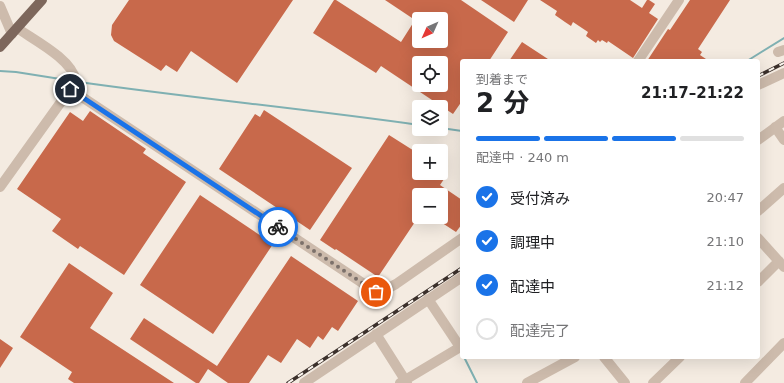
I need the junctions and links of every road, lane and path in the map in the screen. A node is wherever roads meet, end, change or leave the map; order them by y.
1 (42, 0) edge
2 (678, 0) edge
3 (0, 6) edge
4 (14, 31) junction
5 (0, 47) edge
6 (639, 59) edge
7 (784, 73) edge
8 (760, 84) edge
9 (70, 89) junction
10 (784, 121) edge
11 (776, 127) junction
12 (760, 139) edge
13 (784, 140) edge
14 (0, 187) edge
15 (784, 188) edge
16 (760, 209) edge
17 (460, 239) edge
18 (760, 240) edge
19 (782, 264) edge
20 (460, 278) edge
21 (760, 280) edge
22 (428, 299) junction
23 (376, 334) junction
24 (784, 343) edge
25 (460, 345) edge
26 (460, 347) edge
27 (571, 359) edge
28 (606, 359) edge
29 (678, 359) edge
30 (404, 382) edge
31 (304, 383) edge
32 (527, 383) edge
33 (625, 383) edge
34 (653, 383) edge
35 (744, 383) edge

1 - 4 main road
2 - 6 street
3 - 4 street
4 - 5 main road
4 - 9 street
7 - 8 street
9 - 14 street
9 - 17 street
10 - 11 street
11 - 12 street
11 - 13 street
15 - 16 street
18 - 19 street
19 - 21 street
20 - 22 street
22 - 23 street
22 - 25 street
23 - 30 street
23 - 31 street
24 - 35 street
26 - 30 street
27 - 32 street
28 - 33 street
29 - 34 street

